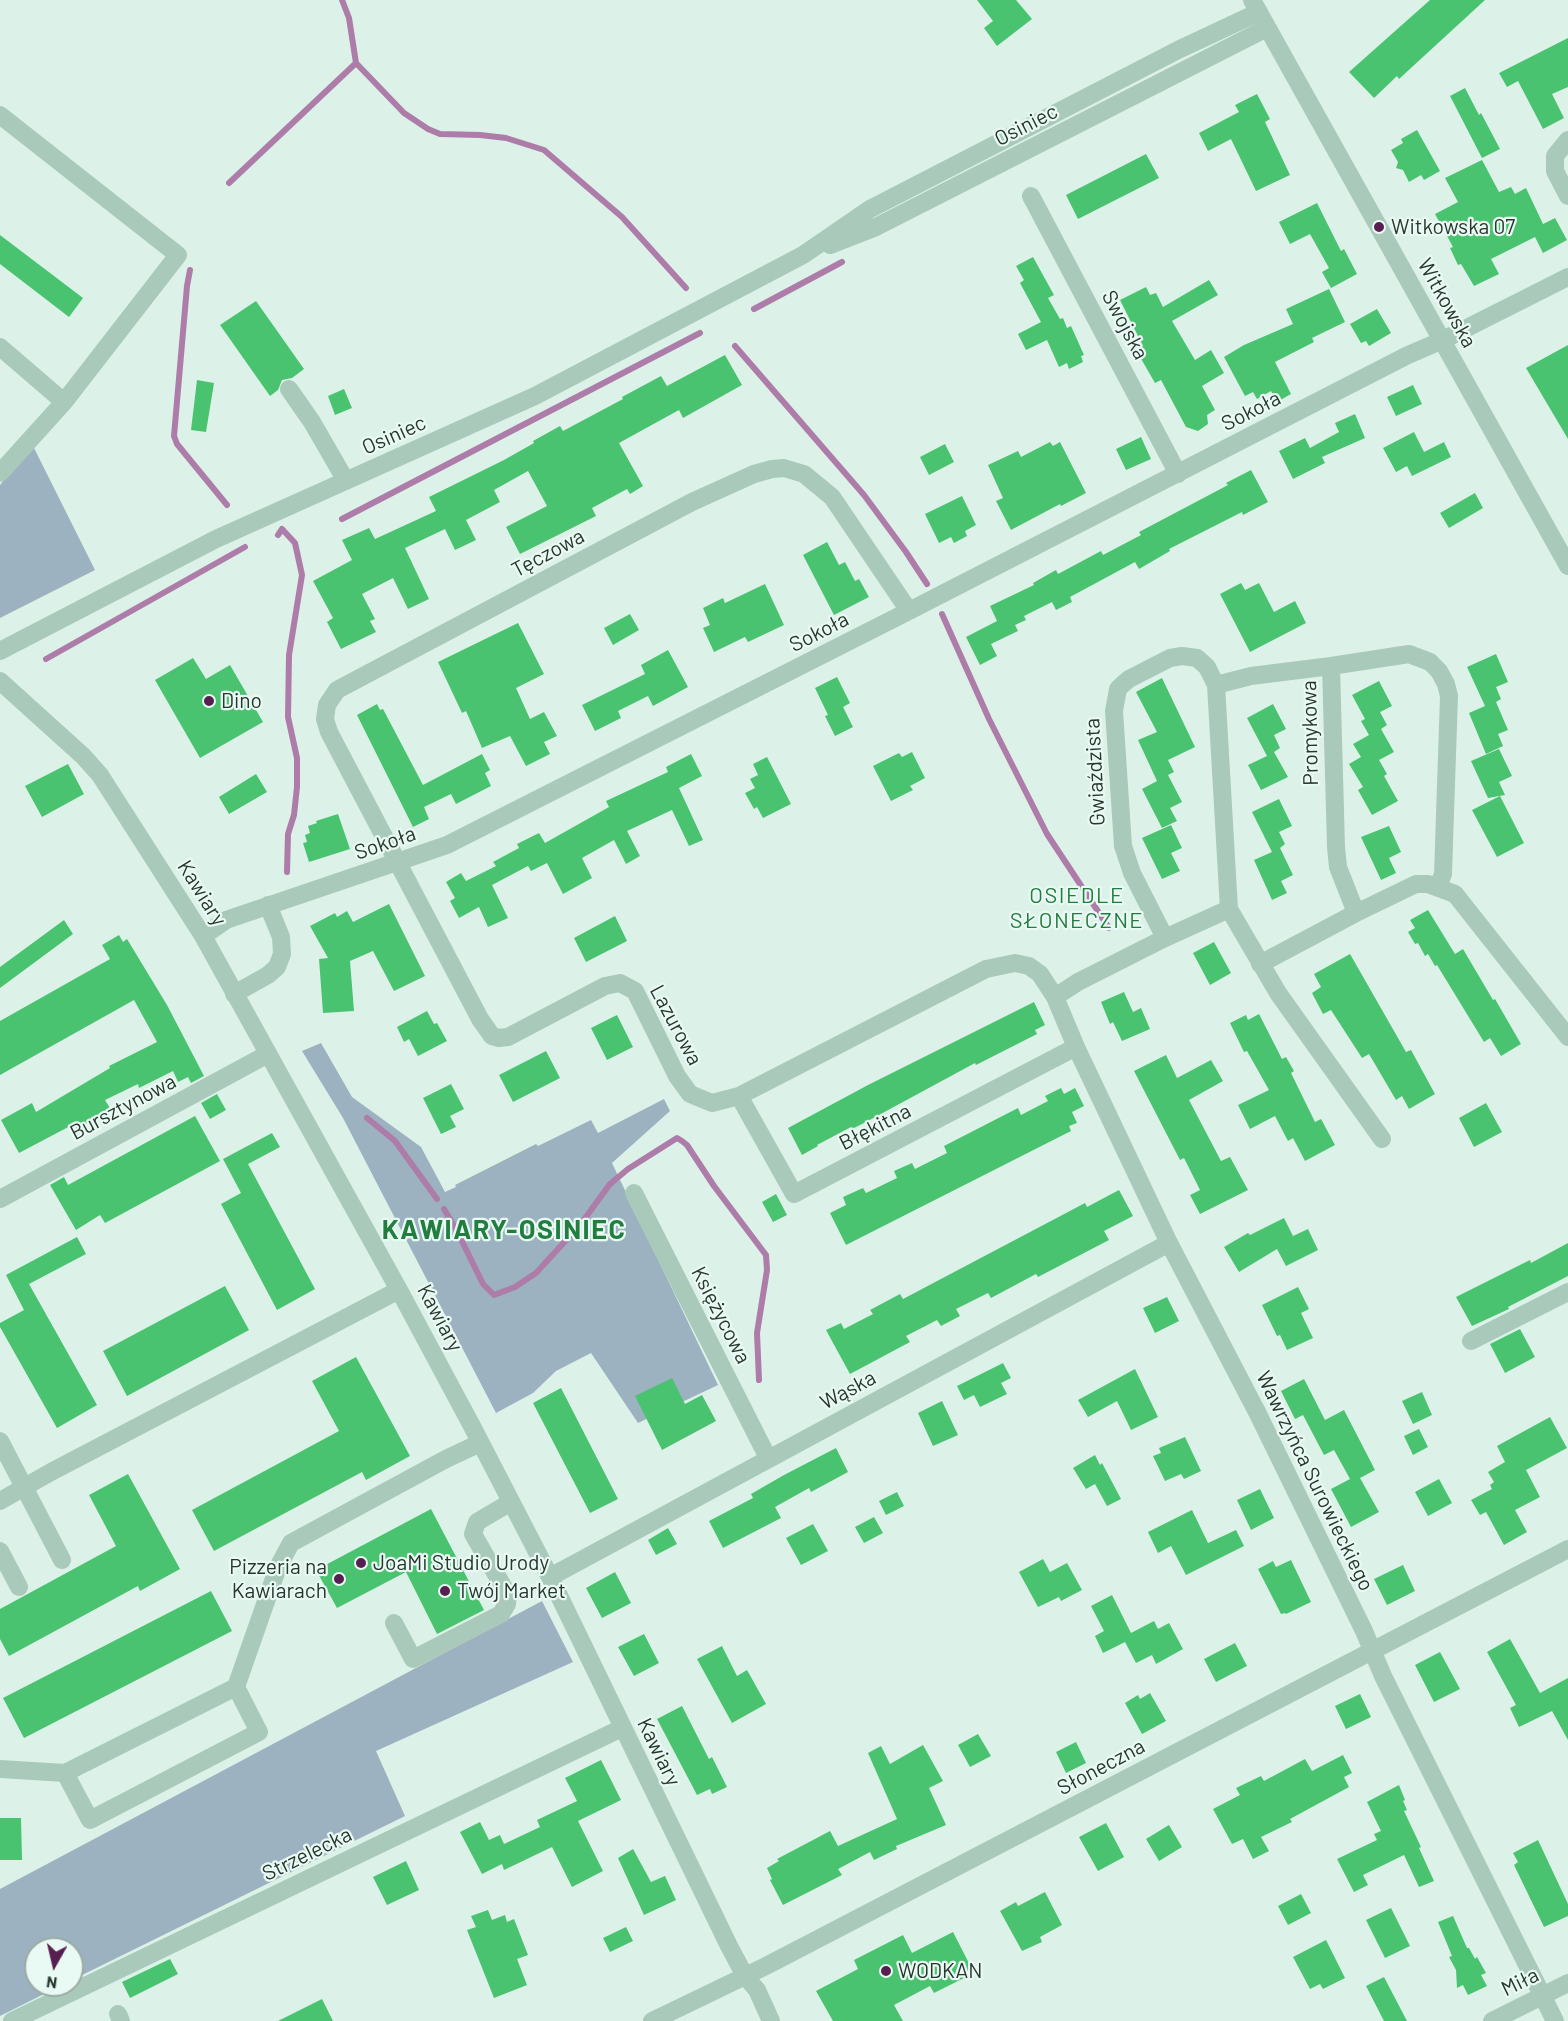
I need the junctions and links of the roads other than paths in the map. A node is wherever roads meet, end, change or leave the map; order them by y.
1 (1259, 13) edge
2 (0, 115) edge
3 (1568, 140) edge
4 (1031, 196) dead end
5 (1568, 196) edge
6 (1568, 277) edge
7 (1443, 340) junction
8 (0, 347) edge
9 (289, 388) dead end
10 (63, 402) junction
11 (0, 473) edge
12 (1178, 474) junction
13 (346, 481) junction
14 (1567, 560) edge
15 (909, 611) junction
16 (0, 651) edge
17 (1331, 666) junction
18 (0, 681) edge
19 (1216, 685) junction
20 (398, 862) junction
21 (1438, 887) junction
22 (268, 905) junction
23 (1229, 909) junction
24 (1356, 913) junction
25 (203, 936) junction
26 (1165, 938) junction
27 (1260, 964) junction
28 (1029, 966) joint
29 (234, 994) junction
30 (1054, 997) junction
31 (1568, 1037) edge
32 (1076, 1047) junction
33 (268, 1054) junction
34 (739, 1096) junction
35 (1382, 1139) dead end
36 (634, 1193) dead end
37 (0, 1199) edge
38 (1169, 1243) junction
39 (399, 1290) junction
40 (1568, 1292) edge
41 (1471, 1341) dead end
42 (0, 1441) edge
43 (480, 1443) junction
44 (768, 1458) junction
45 (25, 1487) junction
46 (0, 1501) edge
47 (511, 1502) junction
48 (1568, 1549) edge
49 (0, 1551) edge
50 (62, 1560) dead end
51 (550, 1577) junction
52 (19, 1587) dead end
53 (394, 1623) dead end
54 (1373, 1651) junction
55 (236, 1687) junction
56 (622, 1728) junction
57 (0, 1769) edge
58 (65, 1773) junction
59 (746, 1976) junction
60 (1568, 1983) edge
61 (1543, 1996) junction
62 (12, 2021) edge
63 (652, 2021) edge
64 (771, 2021) edge
65 (1492, 2021) edge
66 (1555, 2021) edge

1 - 7 street, Witkowska
1 - 13 street, Osiniec
2 - 10 street
3 - 5 street
4 - 12 street, Swojska
6 - 7 street, Sokoła
7 - 12 street, Sokoła
7 - 14 street, Witkowska
8 - 10 street
9 - 13 street
10 - 11 street
12 - 15 street, Sokoła
13 - 16 street, Osiniec
15 - 20 street, Sokoła
15 - 20 street, Tęczowa
17 - 19 street
17 - 21 street, Promykowa
17 - 24 street, Promykowa
18 - 25 street, Kawiary
19 - 23 street
19 - 26 street, Gwiaździsta
20 - 22 street, Sokoła
20 - 34 street, Lazurowa
21 - 24 street
21 - 31 street
22 - 25 street, Sokoła
22 - 29 street
23 - 26 street
23 - 27 street
24 - 27 street
25 - 29 street, Kawiary
26 - 30 street
27 - 35 street
28 - 30 street, Wawrzyńca Surowieckiego
28 - 34 street, Lazurowa
29 - 33 street, Kawiary
30 - 32 street, Wawrzyńca Surowieckiego
32 - 34 street, Błękitna
32 - 38 street, Wawrzyńca Surowieckiego
33 - 37 street, Bursztynowa
33 - 39 street, Kawiary
36 - 44 street, Księżycowa
38 - 44 street, Wąska
38 - 54 street, Wawrzyńca Surowieckiego
39 - 43 street, Kawiary
39 - 45 street
40 - 41 street
42 - 45 street
43 - 47 street, Kawiary
43 - 55 street
44 - 51 street, Wąska
45 - 46 street
45 - 50 street
47 - 51 street, Kawiary
47 - 53 street
48 - 54 street, Słoneczna
49 - 52 street
51 - 56 street, Kawiary
54 - 59 street, Słoneczna
54 - 61 street, Wawrzyńca Surowieckiego
55 - 58 street
55 - 58 street
56 - 59 street, Kawiary
56 - 62 street, Strzelecka
57 - 58 street
59 - 63 street, Słoneczna
59 - 64 street, Kawiary
60 - 61 street, Miła
61 - 65 street, Miła
61 - 66 street, Wawrzyńca Surowieckiego

